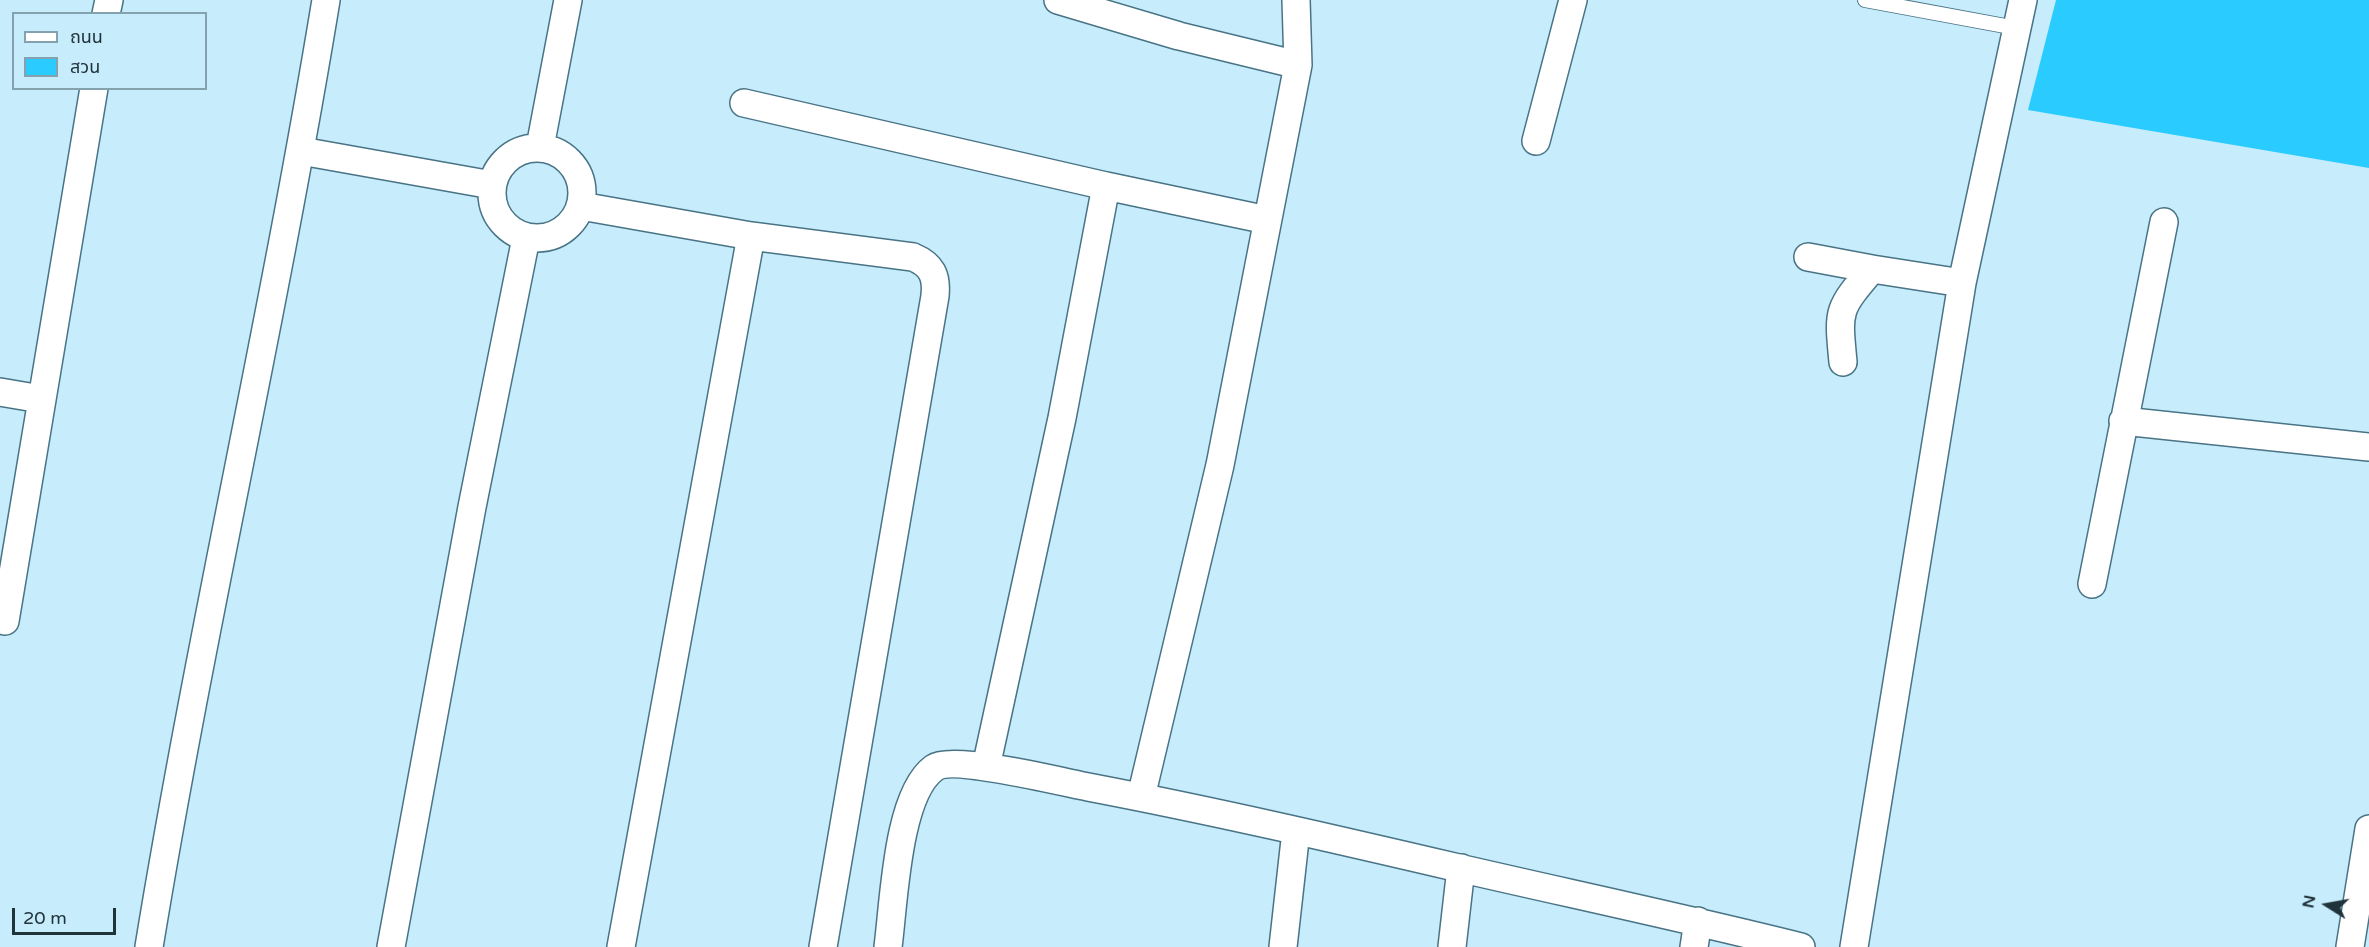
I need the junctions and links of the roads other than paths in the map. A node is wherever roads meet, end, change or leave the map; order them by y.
1 (326, 0) edge
2 (568, 0) edge
3 (1058, 0) edge
4 (1296, 0) edge
5 (1573, 0) edge
6 (1865, 0) edge
7 (2023, 0) edge
8 (2016, 28) junction
9 (1298, 65) junction
10 (94, 90) edge
11 (744, 103) dead end
12 (1536, 141) dead end
13 (540, 147) junction
14 (301, 151) junction
15 (492, 185) junction
16 (1106, 186) junction
17 (581, 206) junction
18 (1267, 220) junction
19 (2164, 222) dead end
20 (751, 236) junction
21 (526, 238) junction
22 (1808, 257) dead end
23 (1872, 269) junction
24 (1962, 283) junction
25 (1843, 362) dead end
26 (0, 392) edge
27 (41, 399) junction
28 (2123, 421) junction
29 (2369, 447) edge
30 (2092, 584) dead end
31 (5, 621) dead end
32 (986, 767) junction
33 (1141, 797) junction
34 (2369, 829) edge
35 (1296, 831) junction
36 (1461, 868) junction
37 (1696, 934) edge
38 (149, 947) edge
39 (391, 947) edge
40 (621, 947) edge
41 (824, 947) edge
42 (888, 947) edge
43 (1282, 947) edge
44 (1452, 947) edge
45 (1801, 947) edge
46 (1854, 947) edge
47 (2350, 947) edge

1 - 14 street
2 - 13 street
3 - 9 street
4 - 9 street
5 - 12 street
6 - 8 lane
7 - 8 street
8 - 24 street
9 - 18 street
10 - 27 street
11 - 16 street
13 - 15 street
13 - 17 street
14 - 15 street
14 - 38 street
15 - 21 street
16 - 18 street
16 - 32 street
17 - 20 street
17 - 21 street
18 - 33 street
19 - 28 street
20 - 40 street
20 - 41 street
21 - 39 street
22 - 23 street
23 - 24 street
23 - 25 street
24 - 46 street
26 - 27 street
27 - 31 street
28 - 29 street
28 - 30 street
32 - 33 street
32 - 42 street
33 - 35 street
34 - 47 street
35 - 36 street
35 - 43 street
36 - 37 street
36 - 44 street
37 - 45 street

